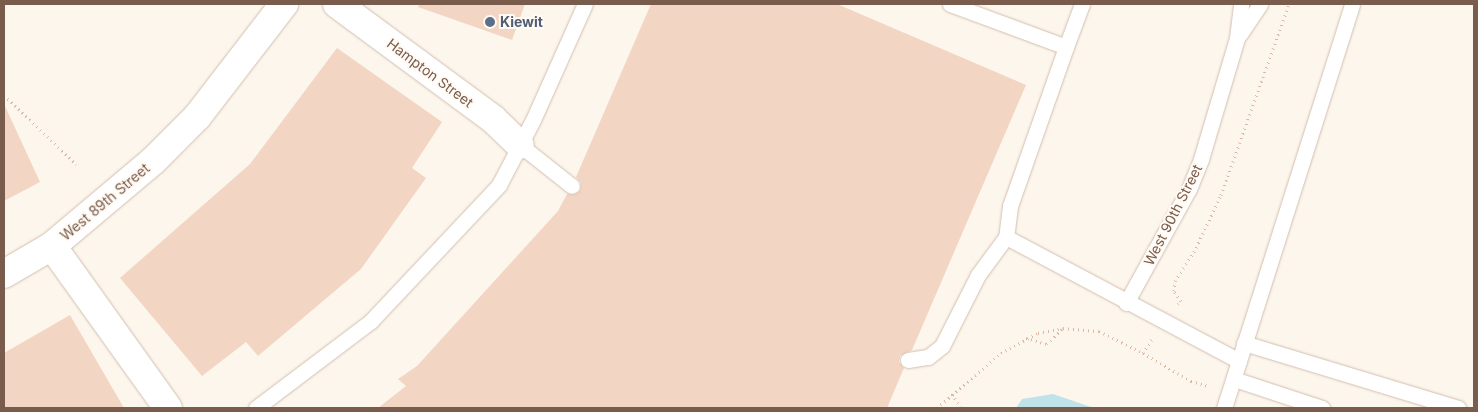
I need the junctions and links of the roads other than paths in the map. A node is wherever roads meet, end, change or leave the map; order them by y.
1 (284, 4) edge
2 (337, 4) edge
3 (585, 4) edge
4 (950, 4) edge
5 (1082, 4) edge
6 (1241, 4) edge
7 (1260, 4) edge
8 (1352, 4) edge
9 (1237, 38) junction
10 (1066, 47) junction
11 (520, 145) junction
12 (572, 186) dead end
13 (1006, 237) junction
14 (52, 246) junction
15 (4, 274) edge
16 (1126, 303) junction
17 (1244, 344) junction
18 (908, 360) dead end
19 (1239, 361) junction
20 (1234, 379) junction
21 (168, 408) edge
22 (256, 408) edge
23 (1224, 408) edge
24 (1322, 408) edge
25 (1458, 408) edge

1 - 14 street, West 89th Street
2 - 11 street, Hampton Street
3 - 11 lane
4 - 10 lane
5 - 10 lane
6 - 9 lane, West 90th Street
7 - 9 lane, West 90th Street
8 - 17 lane
9 - 16 lane, West 90th Street
10 - 13 lane
11 - 12 lane
11 - 22 lane
13 - 16 lane
13 - 18 lane
14 - 15 street
14 - 21 street, West 89th Street
16 - 19 lane
17 - 19 lane
17 - 25 lane
19 - 20 lane
20 - 23 lane
20 - 24 lane

